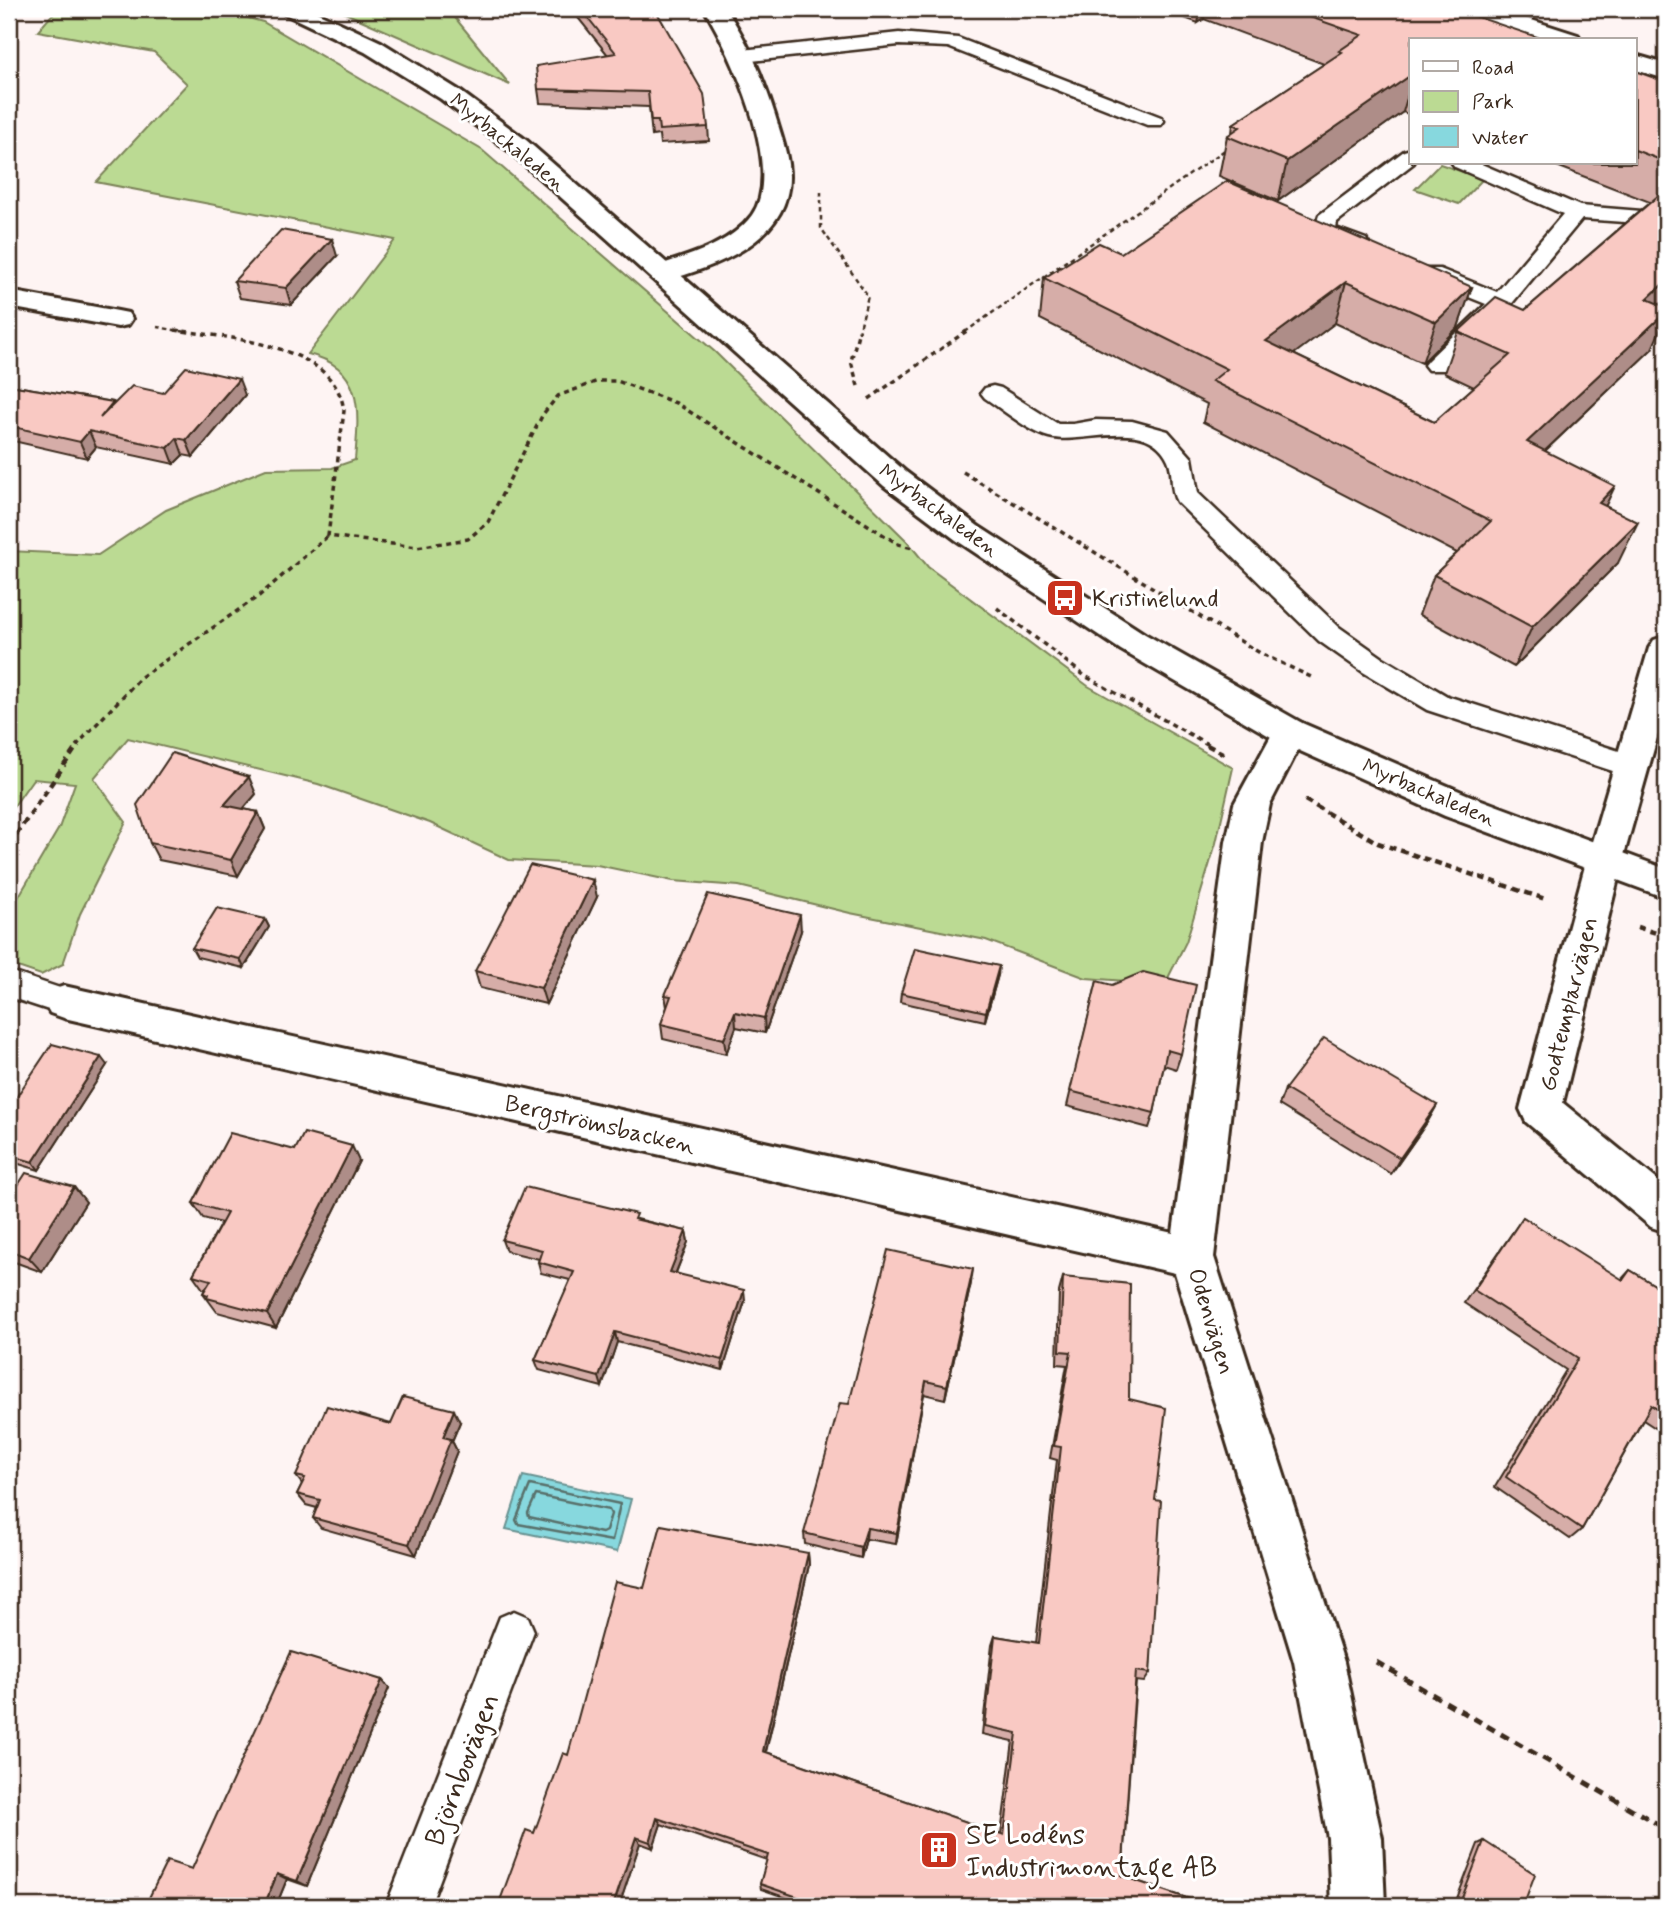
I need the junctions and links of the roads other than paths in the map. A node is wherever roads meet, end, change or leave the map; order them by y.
1 (293, 9) edge
2 (715, 9) edge
3 (1475, 9) edge
4 (1564, 38) edge
5 (742, 56) junction
6 (1636, 62) edge
7 (1666, 72) edge
8 (1154, 121) dead end
9 (1409, 157) edge
10 (1464, 164) edge
11 (1577, 212) junction
12 (1666, 219) edge
13 (1376, 251) edge
14 (1413, 266) edge
15 (663, 273) junction
16 (9, 299) edge
17 (1501, 302) junction
18 (118, 319) road end
19 (1436, 365) edge
20 (993, 393) dead end
21 (1664, 665) edge
22 (1290, 732) junction
23 (1634, 767) junction
24 (1604, 862) junction
25 (1666, 884) edge
26 (9, 984) edge
27 (64, 1002) joint
28 (1666, 1213) edge
29 (1192, 1257) junction
30 (514, 1631) dead end
31 (408, 1906) edge
32 (1358, 1906) edge

1 - 15 street, Myrbackaleden
2 - 5 street
3 - 4 street
5 - 8 lane
5 - 15 street
6 - 7 street
9 - 13 lane
10 - 11 lane
11 - 12 lane
11 - 17 lane
14 - 17 lane
15 - 22 street, Myrbackaleden
16 - 18 street
17 - 19 lane
20 - 23 lane
21 - 23 street, Godtemplarvägen
22 - 24 street, Myrbackaleden
22 - 29 street, Odenvägen
23 - 24 street, Godtemplarvägen
24 - 25 street, Myrbackaleden
24 - 28 street, Godtemplarvägen
26 - 27 lane, Bergströmsbacken
27 - 29 street, Bergströmsbacken
29 - 32 street, Odenvägen
30 - 31 lane, Björnbovägen

